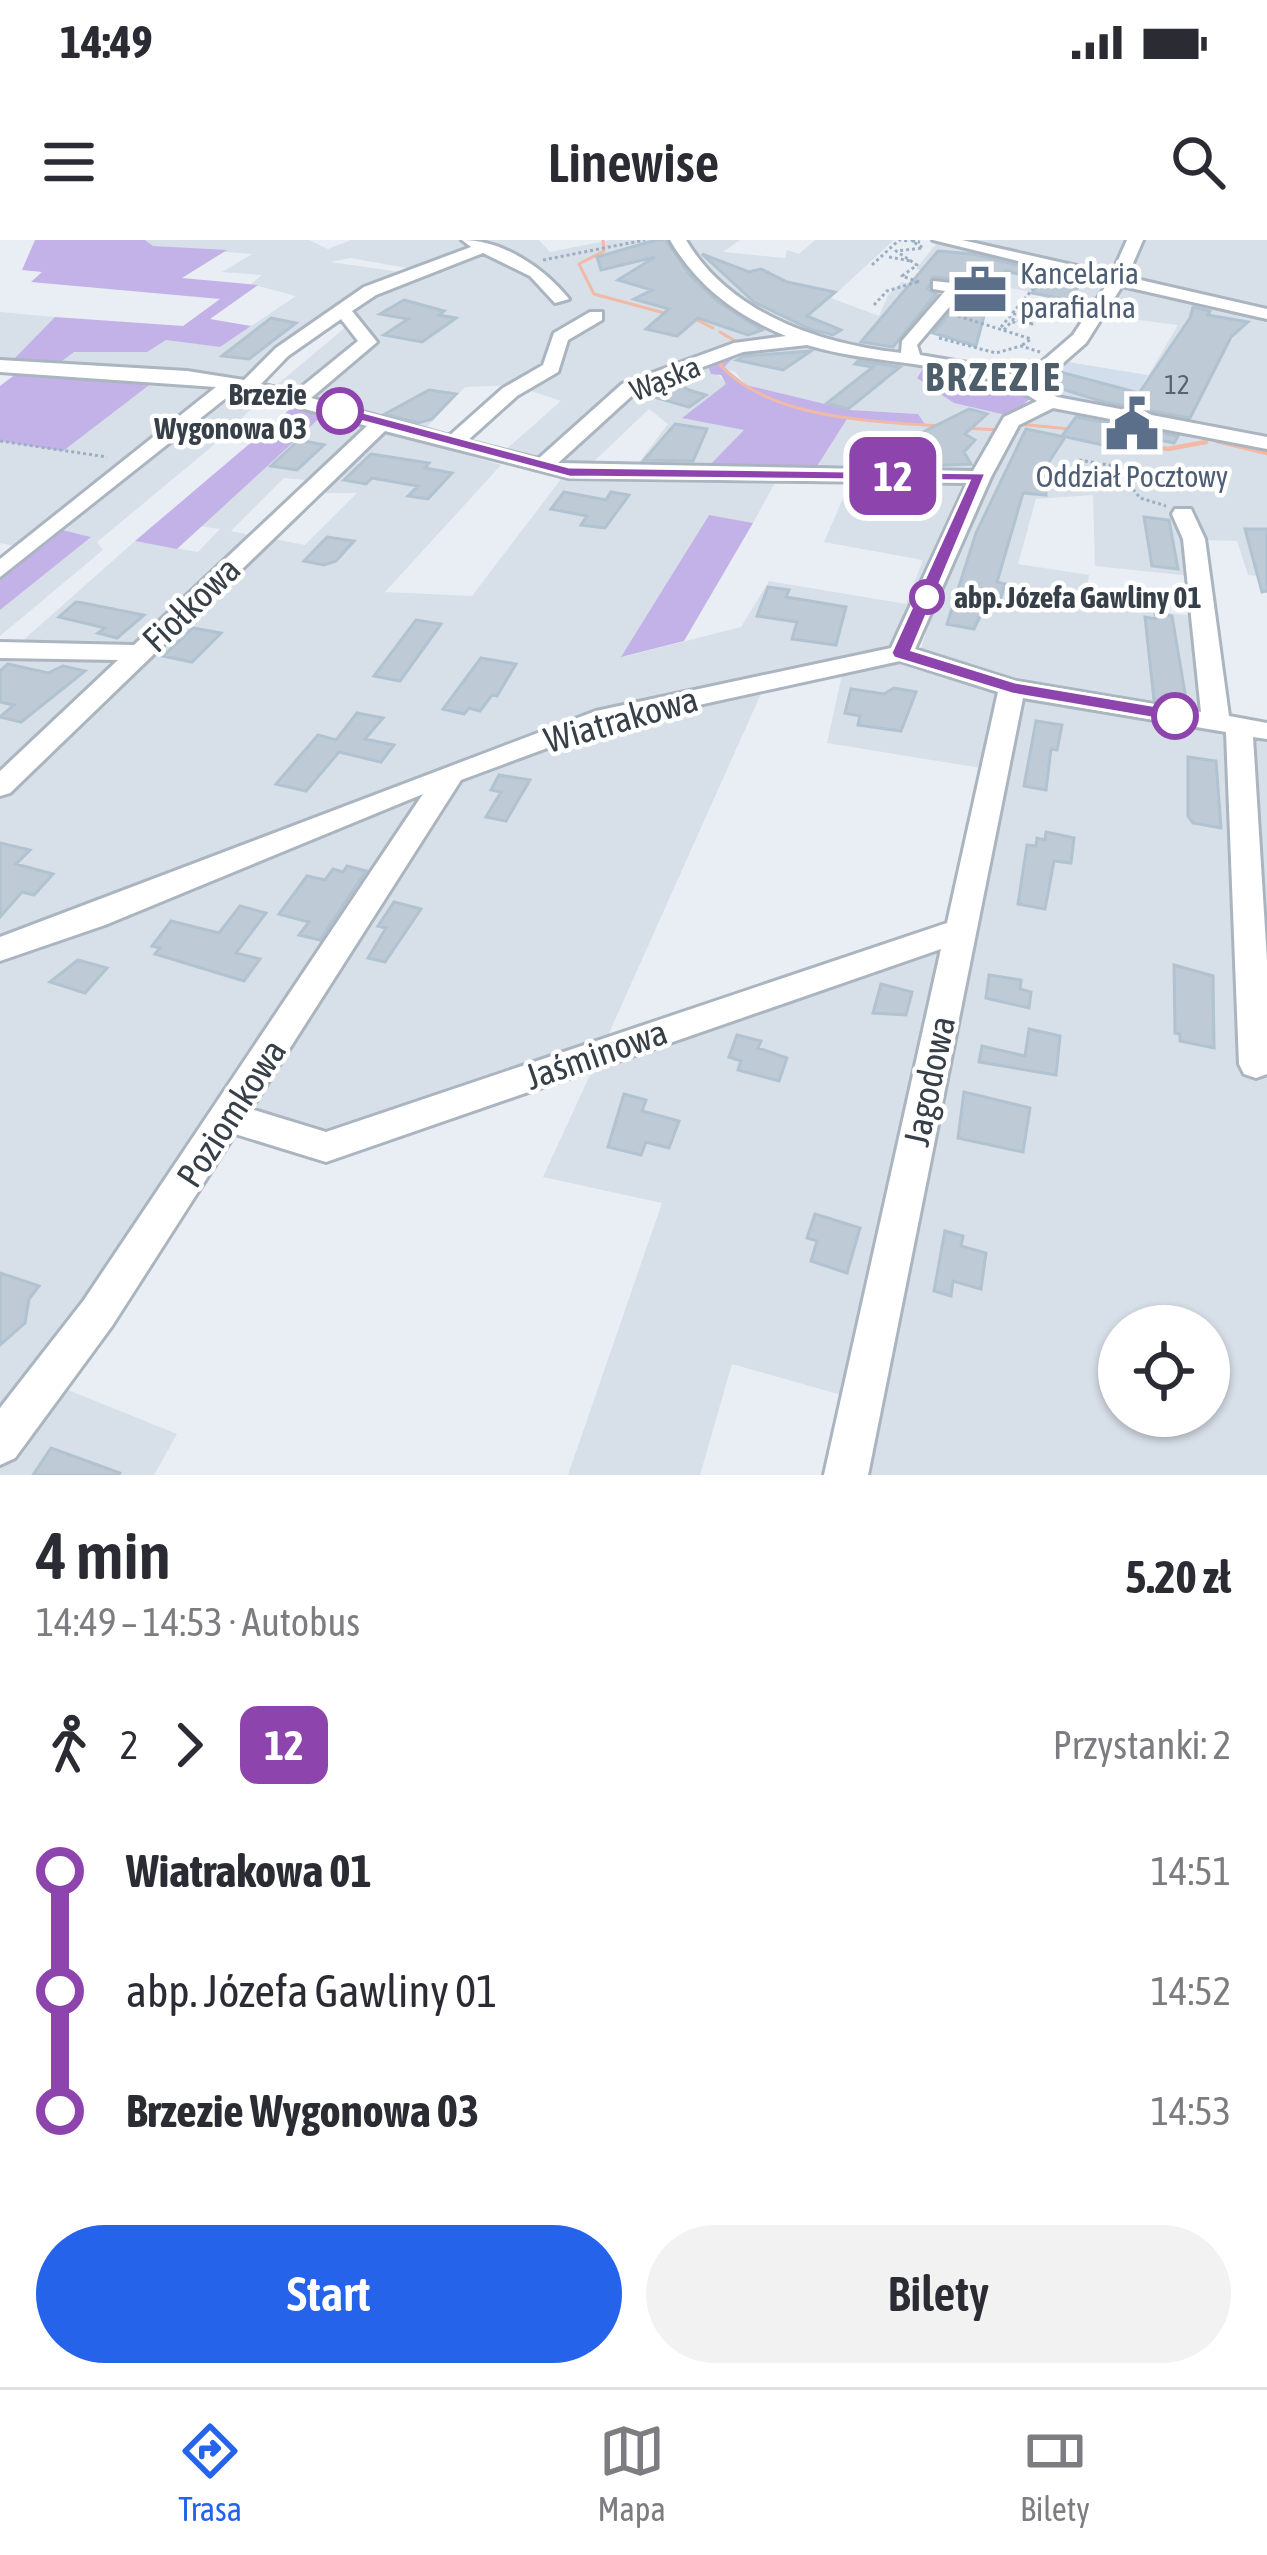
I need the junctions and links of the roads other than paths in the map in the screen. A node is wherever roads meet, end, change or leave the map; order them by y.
1 (678, 240) edge
2 (941, 240) edge
3 (1135, 240) edge
4 (477, 243) edge
5 (1119, 281) junction
6 (939, 285) dead end
7 (561, 299) dead end
8 (344, 311) junction
9 (1267, 314) edge
10 (596, 316) dead end
11 (812, 339) junction
12 (912, 358) junction
13 (0, 367) edge
14 (1027, 384) junction
15 (240, 385) junction
16 (298, 399) junction
17 (1052, 403) junction
18 (382, 422) junction
19 (1267, 442) edge
20 (453, 443) junction
21 (542, 467) junction
22 (980, 476) junction
23 (1183, 514) road end
24 (0, 570) edge
25 (0, 650) edge
26 (139, 653) junction
27 (901, 653) junction
28 (1012, 688) junction
29 (1241, 727) edge
30 (451, 774) junction
31 (0, 787) edge
32 (961, 929) junction
33 (0, 949) edge
34 (1256, 1064) dead end
35 (230, 1117) junction
36 (0, 1443) edge
37 (846, 1475) edge

1 - 11 street
2 - 5 street
3 - 5 street
4 - 7 street
4 - 8 street
5 - 9 street
5 - 14 street
6 - 12 street
8 - 15 street
8 - 16 street
10 - 20 street
11 - 12 street
11 - 21 street, Wąska
12 - 14 street
13 - 15 street
14 - 17 street
15 - 16 street
15 - 24 street
16 - 18 street
17 - 19 street
17 - 22 street
18 - 20 street
18 - 26 street, Fiołkowa
20 - 21 street
21 - 22 street
22 - 27 street
23 - 29 street
25 - 26 street
26 - 31 street, Fiołkowa
27 - 28 street, Wiatrakowa
27 - 30 street, Wiatrakowa
28 - 29 street, Wiatrakowa
28 - 32 street, Jagodowa
29 - 34 street
30 - 33 street, Wiatrakowa
30 - 35 street, Poziomkowa
32 - 35 street, Jaśminowa
32 - 37 street, Jagodowa
35 - 36 street, Poziomkowa

